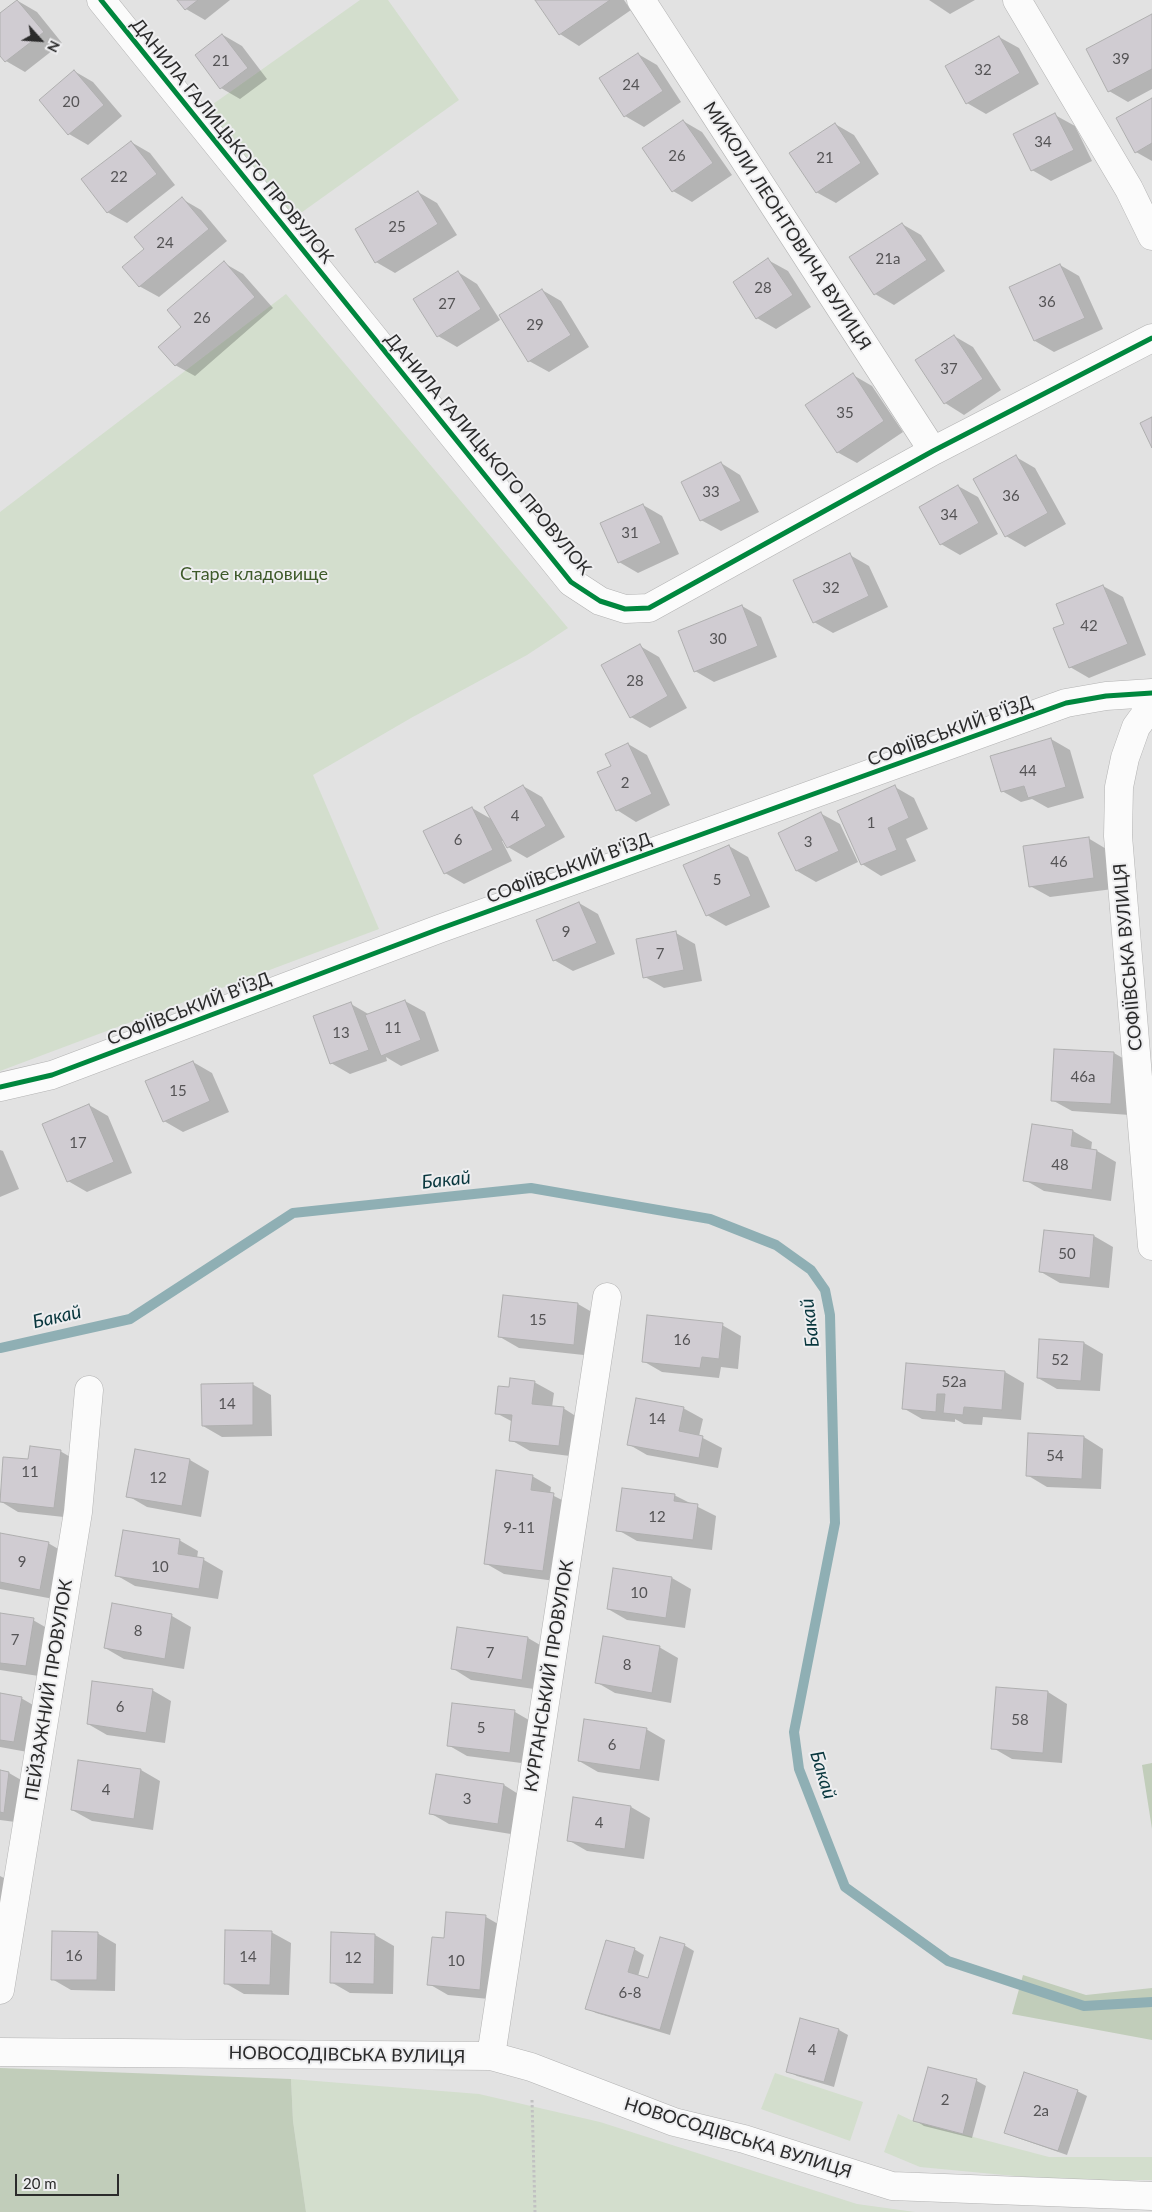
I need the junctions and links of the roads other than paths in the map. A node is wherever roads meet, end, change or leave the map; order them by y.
1 (101, 0) edge
2 (642, 0) edge
3 (1017, 0) edge
4 (1152, 236) edge
5 (1152, 338) edge
6 (933, 451) junction
7 (1152, 693) edge
8 (1152, 705) edge
9 (0, 1088) edge
10 (1148, 1149) edge
11 (1152, 1246) edge
12 (607, 1296) dead end
13 (89, 1390) dead end
14 (0, 1990) edge
15 (0, 2052) edge
16 (491, 2056) junction
17 (1152, 2196) edge

1 - 6 street, ДАНИЛА ГАЛИЦЬКОГО ПРОВУЛОК
2 - 6 street, МИКОЛИ ЛЕОНТОВИЧА ВУЛИЦЯ
3 - 4 street
5 - 6 street, ДАНИЛА ГАЛИЦЬКОГО ПРОВУЛОК
7 - 9 street, СОФІЇВСЬКИЙ В'ЇЗД
8 - 10 street, СОФІЇВСЬКА ВУЛИЦЯ
10 - 11 street, СОФІЇВСЬКА ВУЛИЦЯ
12 - 16 street, КУРГАНСЬКИЙ ПРОВУЛОК
13 - 14 street, ПЕЙЗАЖНИЙ ПРОВУЛОК
15 - 16 street, НОВОСОДІВСЬКА ВУЛИЦЯ
16 - 17 street, НОВОСОДІВСЬКА ВУЛИЦЯ

